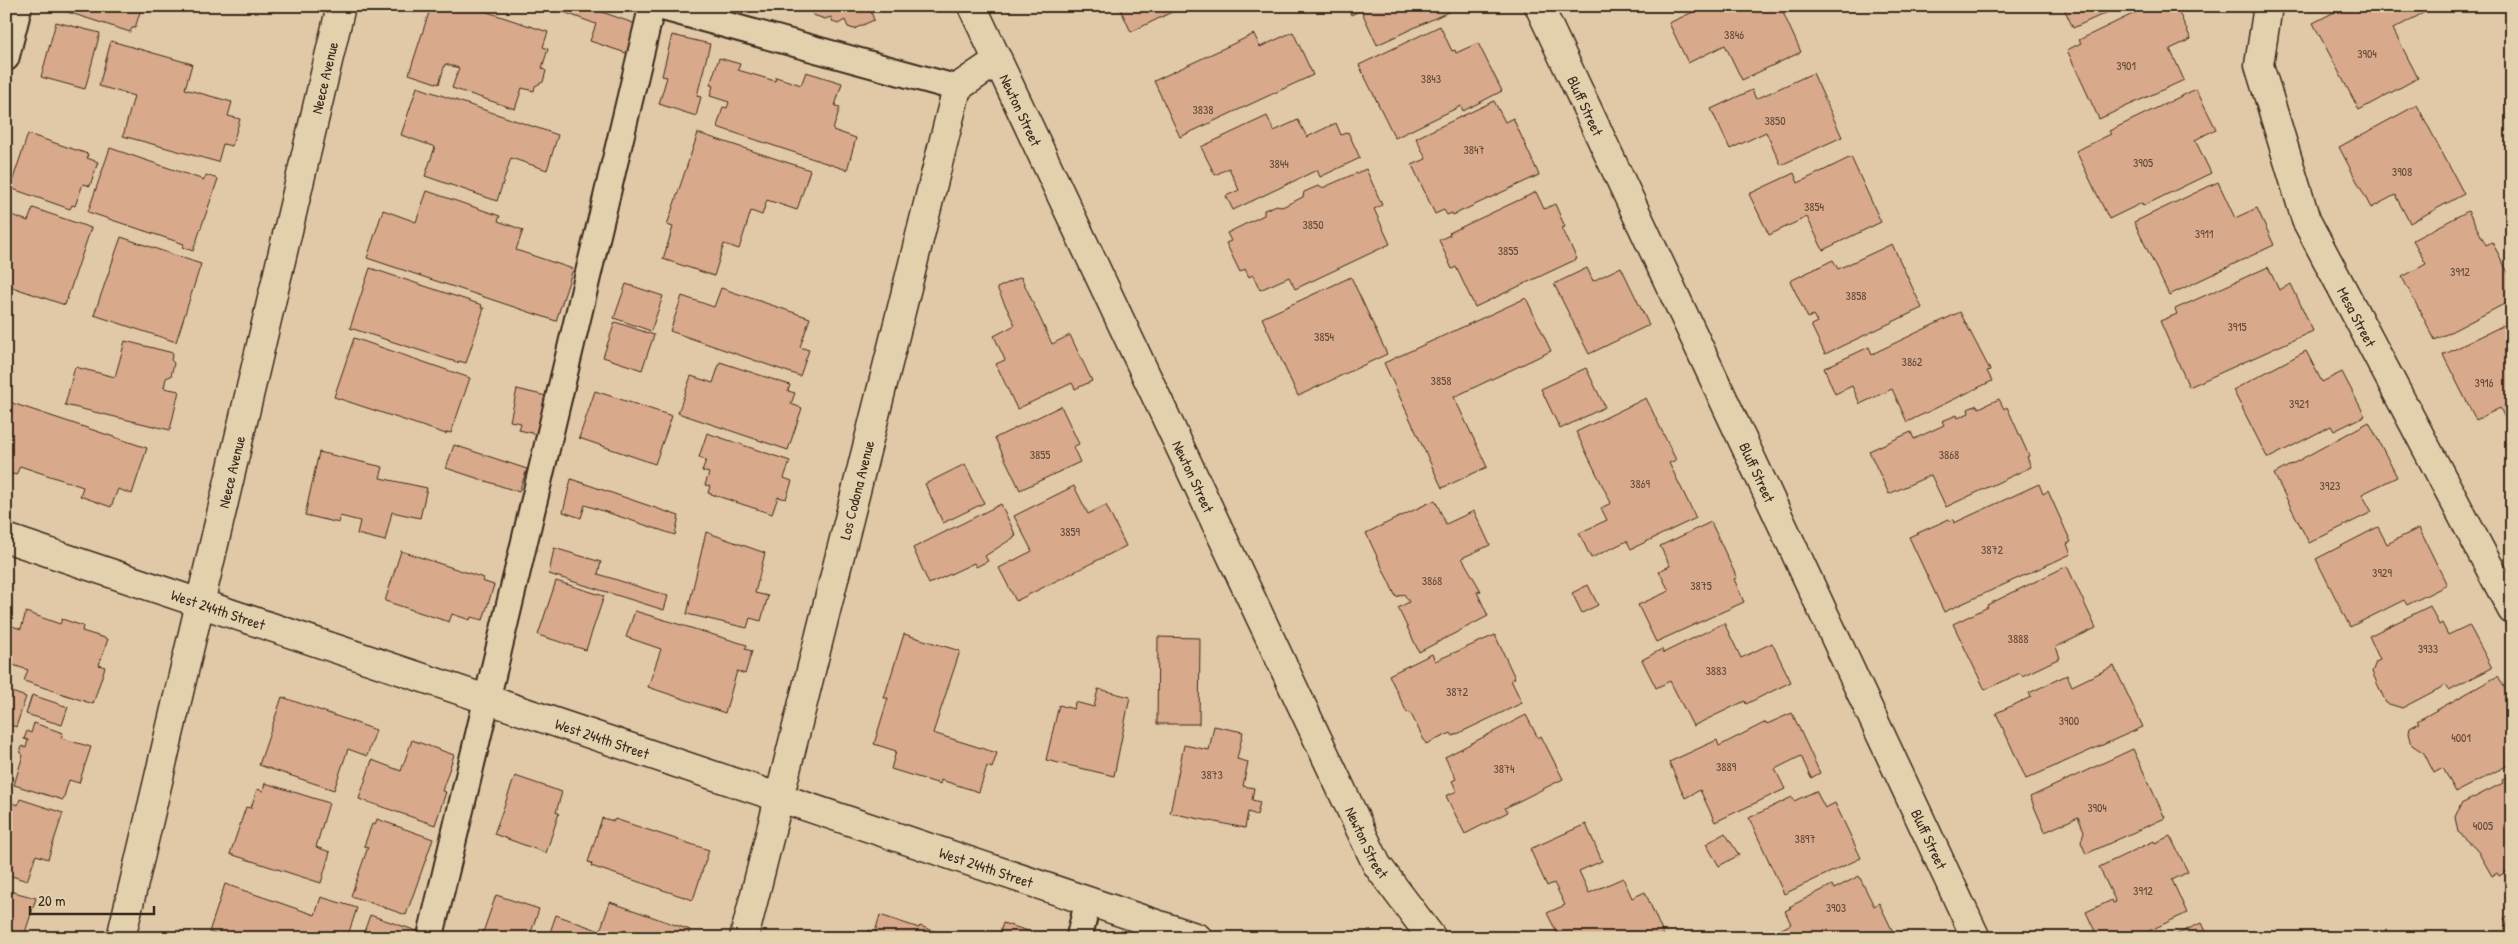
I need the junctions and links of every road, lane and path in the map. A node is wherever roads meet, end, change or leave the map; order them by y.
1 (19, 6) edge
2 (341, 6) edge
3 (652, 6) edge
4 (657, 6) edge
5 (972, 6) edge
6 (1539, 6) edge
7 (2268, 6) edge
8 (6, 58) edge
9 (998, 60) junction
10 (957, 88) junction
11 (6, 538) edge
12 (199, 603) junction
13 (2512, 610) edge
14 (486, 699) junction
15 (778, 797) junction
16 (1088, 901) junction
17 (1423, 936) edge
18 (121, 938) edge
19 (430, 938) edge
20 (744, 938) edge
21 (1079, 938) edge
22 (1198, 938) edge
23 (1976, 938) edge

1 - 8 lane
2 - 12 street, Neece Avenue
3 - 14 lane
4 - 10 lane
5 - 9 street, Newton Street
6 - 23 street, Bluff Street
7 - 13 street, Mesa Street
9 - 10 street
9 - 17 street, Newton Street
10 - 15 street, Los Codona Avenue
11 - 12 street, West 244th Street
12 - 14 street, West 244th Street
12 - 18 street, Neece Avenue
14 - 15 street, West 244th Street
14 - 19 lane
15 - 16 street, West 244th Street
15 - 20 street, Los Codona Avenue
16 - 21 lane
16 - 22 street, West 244th Street

